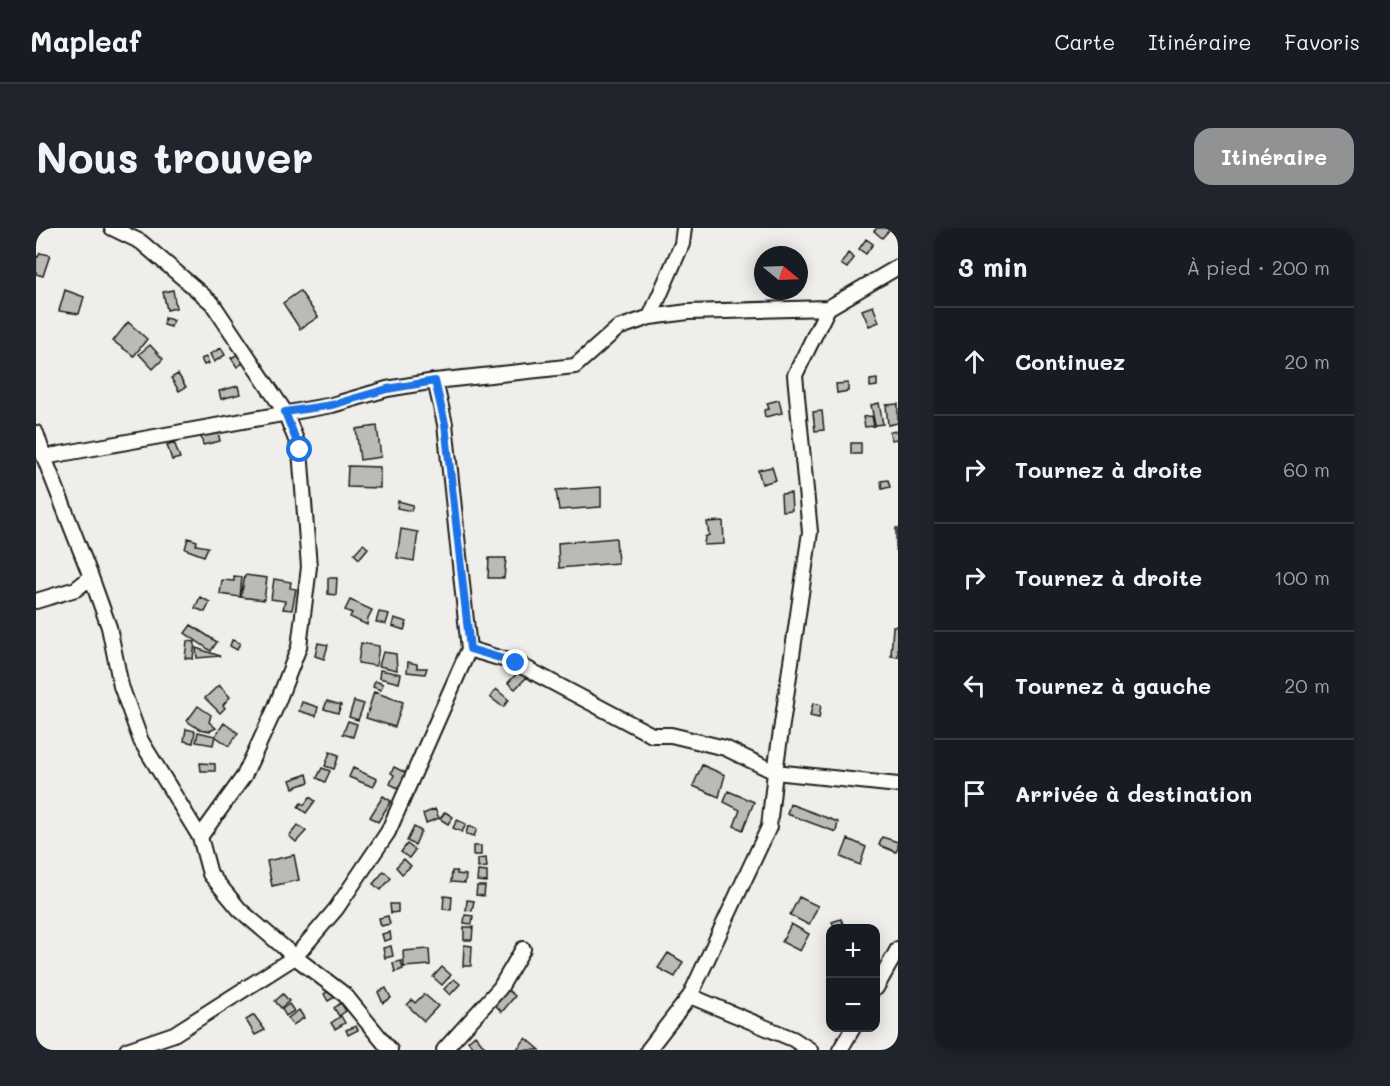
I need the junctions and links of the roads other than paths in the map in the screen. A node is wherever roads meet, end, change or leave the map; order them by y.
1 (112, 228) edge
2 (684, 228) edge
3 (898, 267) edge
4 (828, 308) junction
5 (650, 317) junction
6 (435, 381) junction
7 (285, 412) junction
8 (36, 433) edge
9 (44, 457) junction
10 (91, 578) junction
11 (36, 601) edge
12 (470, 649) junction
13 (775, 772) junction
14 (898, 785) edge
15 (200, 837) junction
16 (523, 949) dead end
17 (898, 949) edge
18 (295, 957) junction
19 (880, 981) edge
20 (690, 996) junction
21 (851, 1032) edge
22 (127, 1050) edge
23 (390, 1050) edge
24 (444, 1050) edge
25 (648, 1050) edge
26 (810, 1050) edge
27 (840, 1050) edge

1 - 7 street
2 - 5 street
3 - 4 street
4 - 5 street
4 - 13 street
5 - 6 street
6 - 7 street
6 - 12 street
7 - 9 street
7 - 15 street
8 - 9 street
9 - 10 street
10 - 11 street
10 - 15 street
12 - 13 street
12 - 18 street
13 - 14 street
13 - 20 street
15 - 18 street
16 - 24 street
17 - 19 street
18 - 22 street
18 - 23 street
20 - 25 street
20 - 26 street
21 - 27 street

